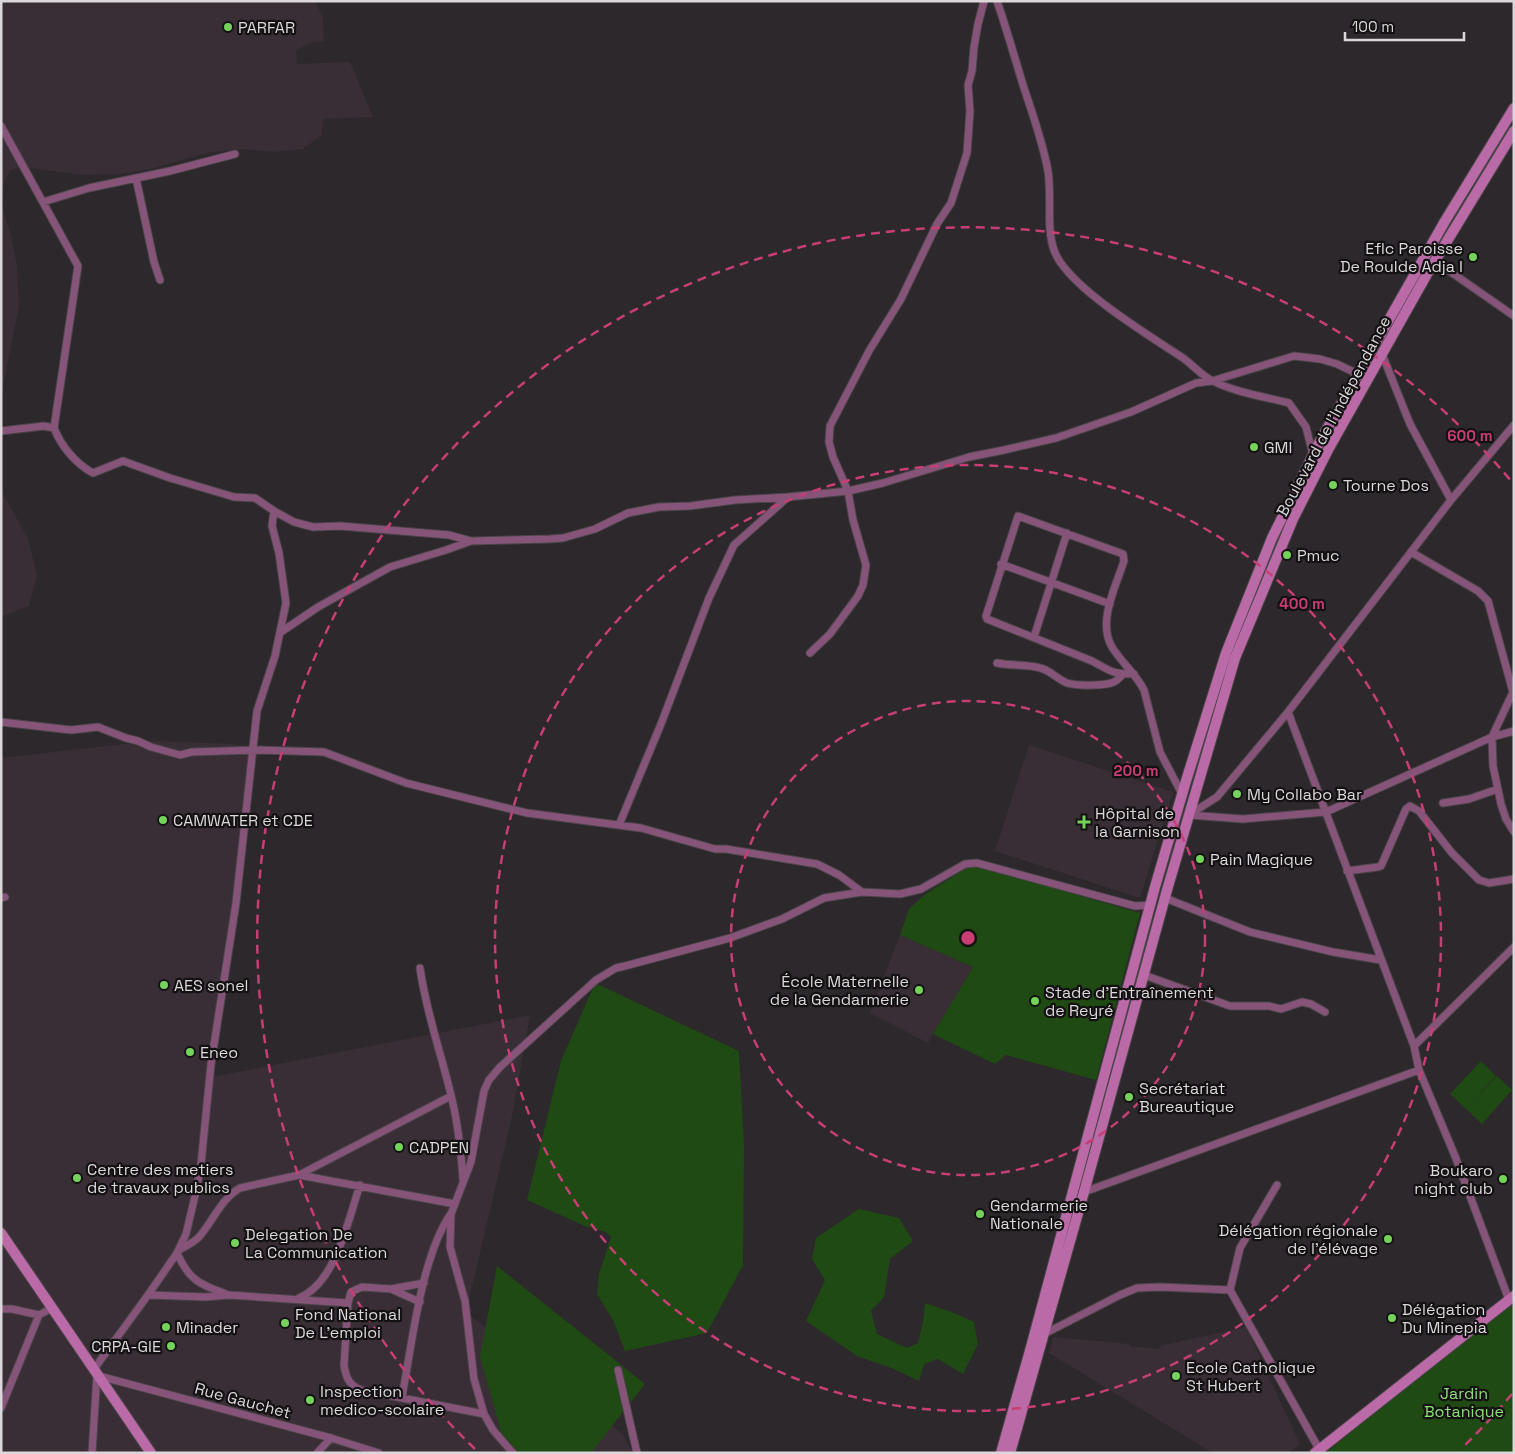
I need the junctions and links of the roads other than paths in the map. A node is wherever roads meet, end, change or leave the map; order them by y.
1 (984, 1) edge
2 (997, 1) edge
3 (1514, 108) edge
4 (1, 126) edge
5 (1514, 131) edge
6 (235, 154) dead end
7 (136, 178) junction
8 (43, 202) junction
9 (1435, 261) junction
10 (160, 280) dead end
11 (1514, 316) edge
12 (1382, 354) junction
13 (1358, 374) junction
14 (1212, 381) junction
15 (1514, 425) edge
16 (54, 428) junction
17 (1, 430) edge
18 (1313, 455) junction
19 (848, 491) junction
20 (788, 497) junction
21 (1451, 500) junction
22 (274, 511) junction
23 (1067, 533) junction
24 (471, 541) junction
25 (1411, 552) junction
26 (1002, 564) junction
27 (1052, 582) junction
28 (1110, 604) junction
29 (281, 632) junction
30 (1034, 637) junction
31 (810, 653) dead end
32 (997, 663) dead end
33 (1123, 674) junction
34 (1134, 674) junction
35 (1288, 712) junction
36 (1, 722) edge
37 (1514, 731) edge
38 (1492, 737) junction
39 (253, 751) junction
40 (1498, 789) junction
41 (1182, 794) junction
42 (1443, 803) dead end
43 (1326, 812) junction
44 (1189, 813) junction
45 (619, 825) junction
46 (1514, 832) edge
47 (1347, 870) junction
48 (1514, 879) edge
49 (862, 892) junction
50 (1165, 898) junction
51 (1151, 904) junction
52 (1514, 947) edge
53 (1381, 960) junction
54 (420, 968) dead end
55 (1144, 975) junction
56 (1325, 1012) dead end
57 (1414, 1046) junction
58 (1419, 1070) junction
59 (451, 1096) junction
60 (299, 1175) junction
61 (463, 1184) junction
62 (360, 1185) junction
63 (1277, 1185) dead end
64 (1084, 1192) junction
65 (455, 1204) junction
66 (451, 1214) junction
67 (1, 1234) edge
68 (178, 1251) junction
69 (424, 1283) junction
70 (391, 1288) junction
71 (1230, 1290) junction
72 (148, 1295) junction
73 (229, 1295) junction
74 (1511, 1298) edge
75 (298, 1299) junction
76 (420, 1302) junction
77 (348, 1303) junction
78 (1, 1308) edge
79 (52, 1308) junction
80 (39, 1316) junction
81 (1044, 1334) junction
82 (618, 1370) dead end
83 (96, 1373) junction
84 (402, 1397) junction
85 (1, 1408) edge
86 (484, 1414) junction
87 (331, 1438) junction
88 (505, 1445) junction
89 (1317, 1451) edge
90 (92, 1453) edge
91 (150, 1453) edge
92 (317, 1453) edge
93 (379, 1453) edge
94 (502, 1453) edge
95 (513, 1453) edge
96 (637, 1453) edge
97 (1001, 1453) edge
98 (1010, 1453) edge

1 - 19 street
2 - 14 street
3 - 13 main road, Boulevard de l'Indépendance
4 - 8 street
5 - 9 main road, Boulevard de l'Indépendance
6 - 7 street
7 - 8 street
7 - 10 street
8 - 16 street
9 - 11 street
9 - 12 main road, Boulevard de l'Indépendance
12 - 21 street
12 - 44 main road, Boulevard de l'Indépendance
13 - 14 street
13 - 18 main road, Boulevard de l'Indépendance
14 - 18 street
14 - 19 street
15 - 21 street
16 - 17 street
16 - 22 street
18 - 41 main road, Boulevard de l'Indépendance
19 - 20 street
19 - 31 street
20 - 24 street
20 - 45 street
21 - 25 street
22 - 24 street
22 - 29 street
23 - 26 street
23 - 27 street
23 - 28 street
24 - 29 street
25 - 35 street
25 - 38 street
26 - 27 street
26 - 30 street
27 - 28 street
27 - 30 street
28 - 34 street
29 - 39 street
30 - 33 street
32 - 33 street
33 - 34 street
34 - 41 street
35 - 43 street
35 - 44 street
36 - 39 street
37 - 38 street
38 - 40 street
38 - 43 street
39 - 45 street
39 - 68 street
40 - 42 street
40 - 46 street
41 - 51 main road, Boulevard de l'Indépendance
43 - 44 street
43 - 47 street
44 - 50 main road, Boulevard de l'Indépendance
45 - 49 street
47 - 48 street
47 - 53 street
49 - 51 street
49 - 61 street
50 - 53 street
50 - 55 main road, Boulevard de l'Indépendance
51 - 97 main road, Boulevard de l'Indépendance
52 - 57 street
53 - 57 street
54 - 59 street
55 - 56 street
55 - 64 main road, Boulevard de l'Indépendance
57 - 58 street
58 - 64 street
58 - 74 street
59 - 60 street
59 - 61 street
60 - 62 street
60 - 68 street
61 - 65 street
62 - 65 street
62 - 75 street
63 - 71 street
64 - 81 main road, Boulevard de l'Indépendance
65 - 66 street
66 - 69 street
66 - 86 street
67 - 79 main road
68 - 72 street
68 - 73 street
69 - 70 street
69 - 76 street
70 - 76 street
70 - 77 street
71 - 81 street
71 - 89 street
72 - 73 street
72 - 83 street
73 - 75 street
74 - 89 main road
75 - 77 street
76 - 84 street
77 - 84 street
78 - 80 street
79 - 80 street
79 - 83 main road
80 - 85 street
81 - 98 main road, Boulevard de l'Indépendance
82 - 96 street
83 - 87 street, Rue Gauchet
83 - 90 street
83 - 91 main road
84 - 86 street
86 - 88 street
87 - 92 street
87 - 93 street, Rue Gauchet
88 - 94 street
88 - 95 street

